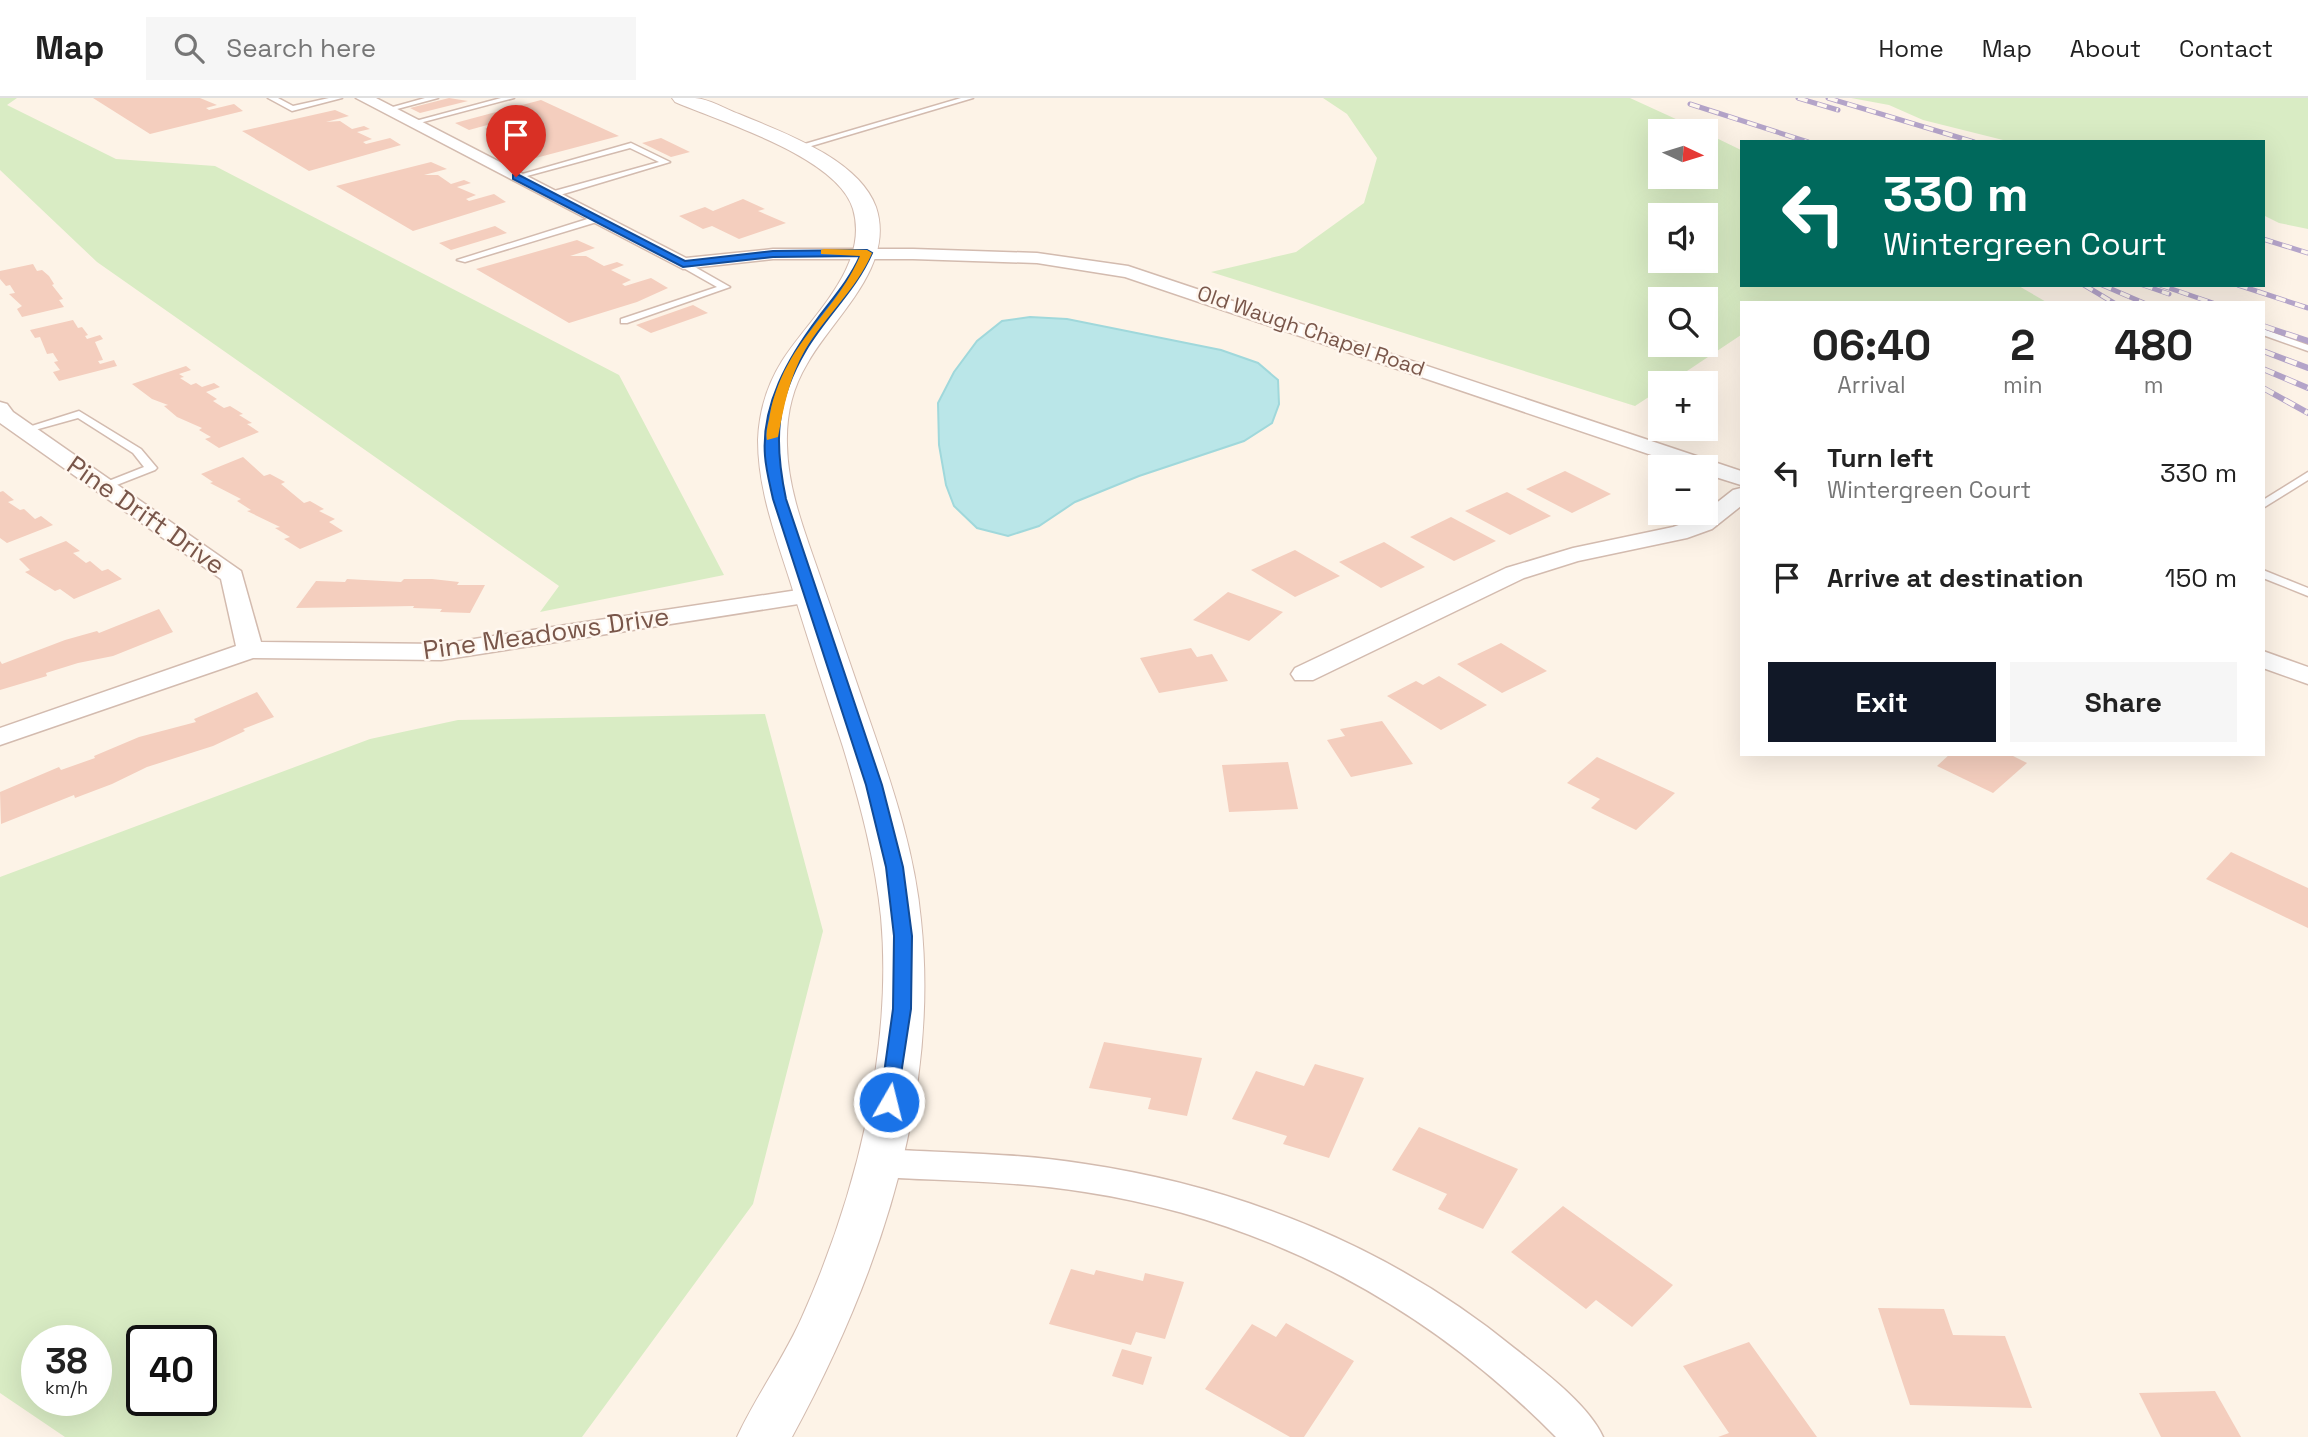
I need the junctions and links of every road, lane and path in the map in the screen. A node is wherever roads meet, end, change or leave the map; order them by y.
1 (272, 98) edge
2 (338, 98) edge
3 (364, 98) edge
4 (434, 98) edge
5 (510, 98) edge
6 (682, 98) edge
7 (969, 98) edge
8 (386, 110) junction
9 (412, 123) junction
10 (795, 148) junction
11 (516, 177) junction
12 (550, 195) junction
13 (597, 219) junction
14 (867, 253) junction
15 (462, 260) dead end
16 (683, 264) junction
17 (624, 321) dead end
18 (2265, 333) edge
19 (2308, 348) edge
20 (0, 408) edge
21 (24, 430) junction
22 (2308, 475) edge
23 (1740, 478) edge
24 (105, 486) junction
25 (1740, 496) edge
26 (2265, 504) edge
27 (2265, 574) edge
28 (2308, 592) edge
29 (811, 595) junction
30 (250, 650) junction
31 (2265, 660) edge
32 (1304, 674) dead end
33 (2308, 676) edge
34 (0, 737) edge
35 (879, 1163) junction
36 (764, 1437) edge
37 (1583, 1437) edge

1 - 2 lane
3 - 8 street
4 - 8 lane
5 - 9 lane
6 - 10 street
7 - 10 lane
8 - 9 street
9 - 11 street
10 - 14 street
11 - 12 street
11 - 12 lane
12 - 13 street
13 - 15 lane
13 - 16 street
14 - 16 street, Old Waugh Chapel Road
14 - 23 street, Old Waugh Chapel Road
14 - 29 street
16 - 17 lane
18 - 19 lane
20 - 21 street, Pine Drift Drive
21 - 24 street, Pine Drift Drive
21 - 24 lane
22 - 26 lane
24 - 30 street, Pine Drift Drive
25 - 32 street
27 - 28 lane
29 - 30 street, Pine Meadows Drive
29 - 35 street
30 - 34 street, Pine Meadows Drive
31 - 33 street
35 - 36 street
35 - 37 street

